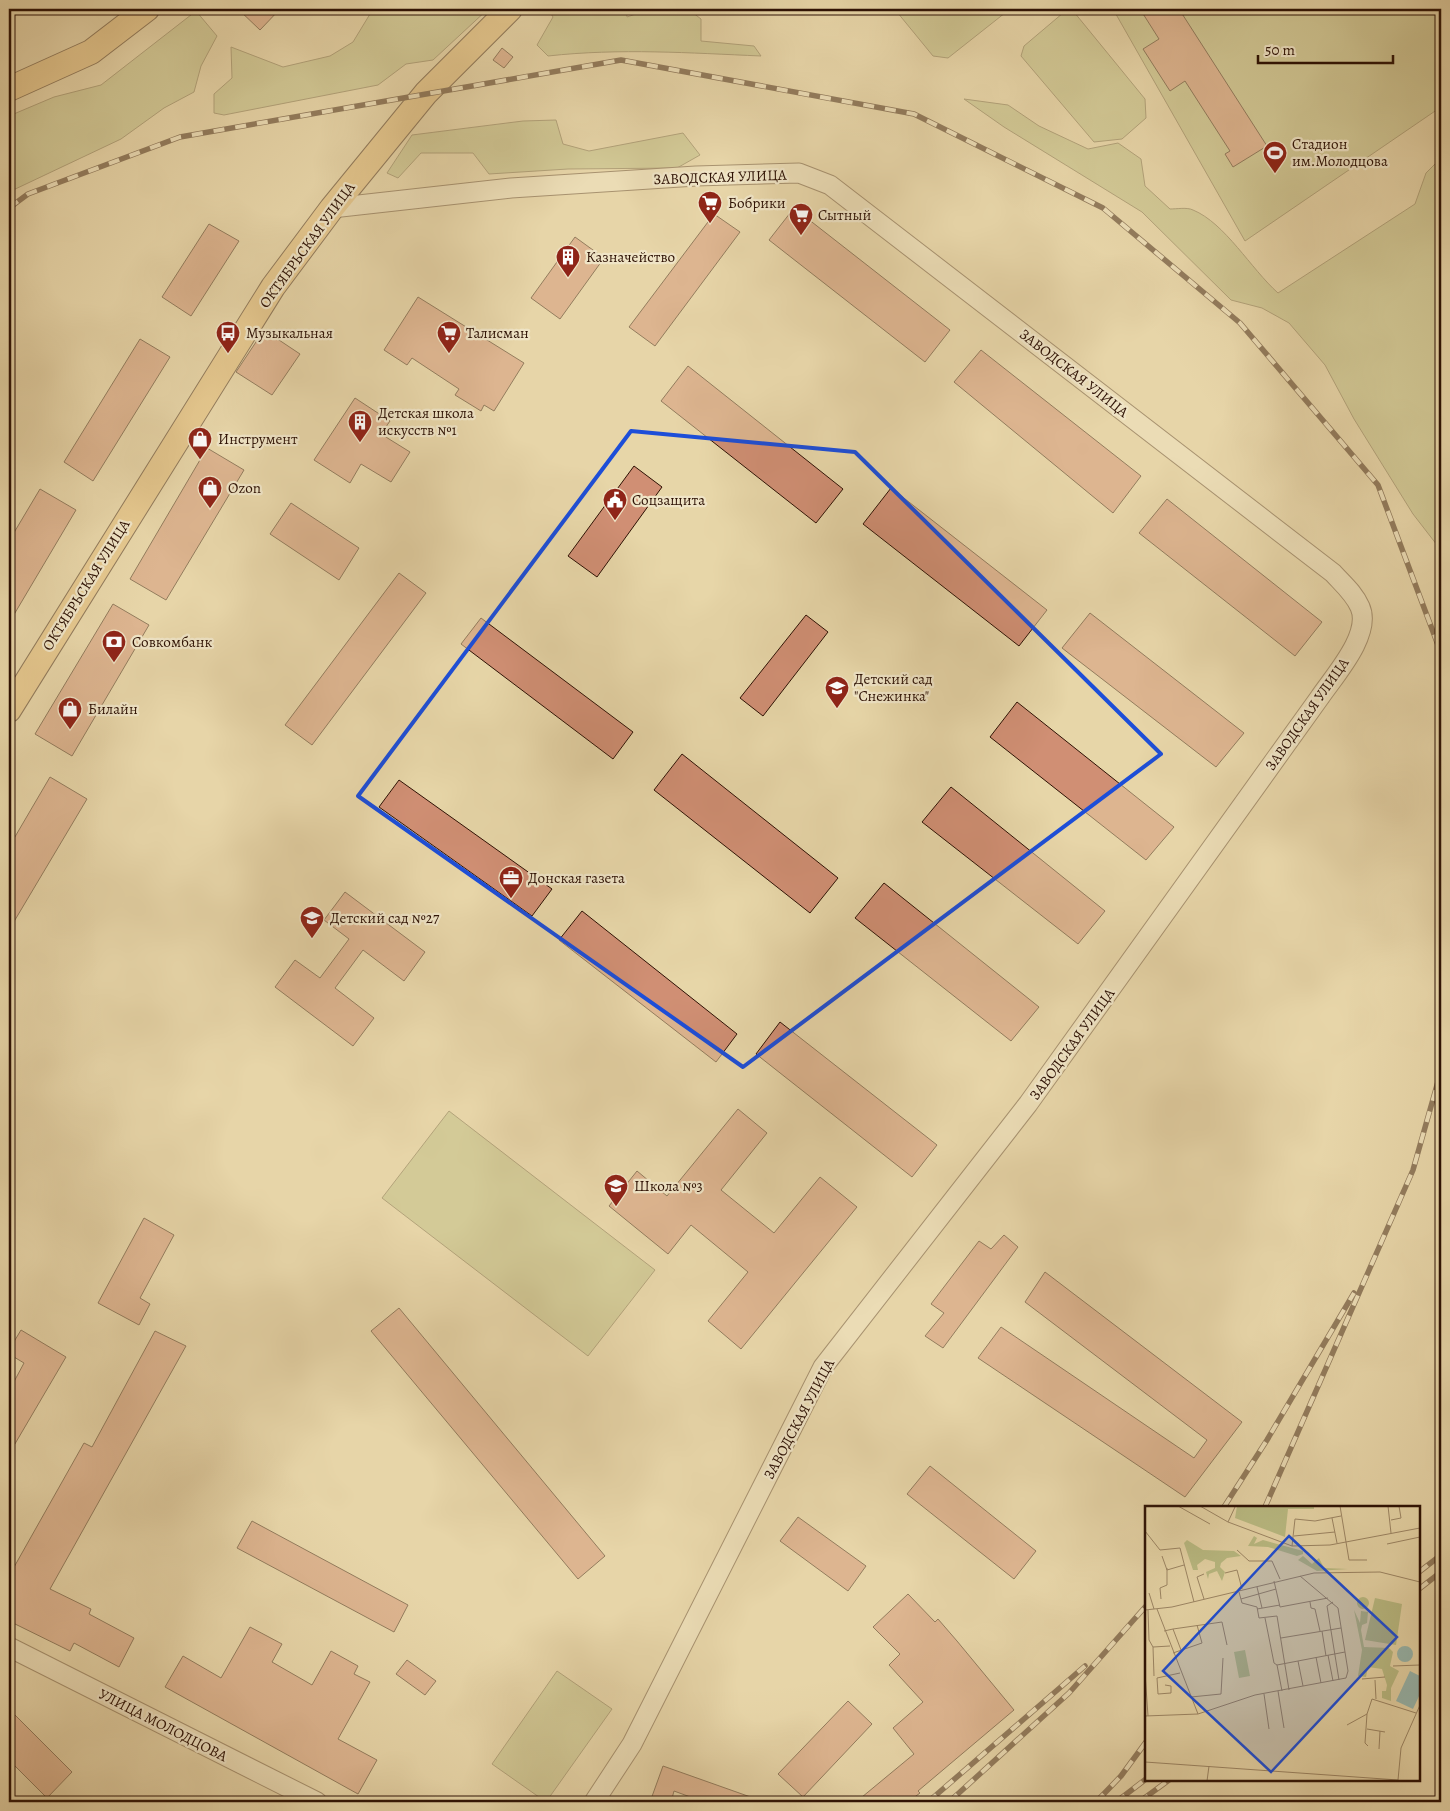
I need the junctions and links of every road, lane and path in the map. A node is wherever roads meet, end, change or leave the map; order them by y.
1 (147, 9) edge
2 (510, 9) edge
3 (9, 89) edge
4 (332, 208) junction
5 (9, 710) edge
6 (9, 1647) edge
7 (317, 1802) edge
8 (594, 1802) edge

1 - 3 main road
2 - 4 main road, ОКТЯБРЬСКАЯ УЛИЦА
4 - 5 main road, ОКТЯБРЬСКАЯ УЛИЦА
4 - 8 street, ЗАВОДСКАЯ УЛИЦА
6 - 7 street, УЛИЦА МОЛОДЦОВА

